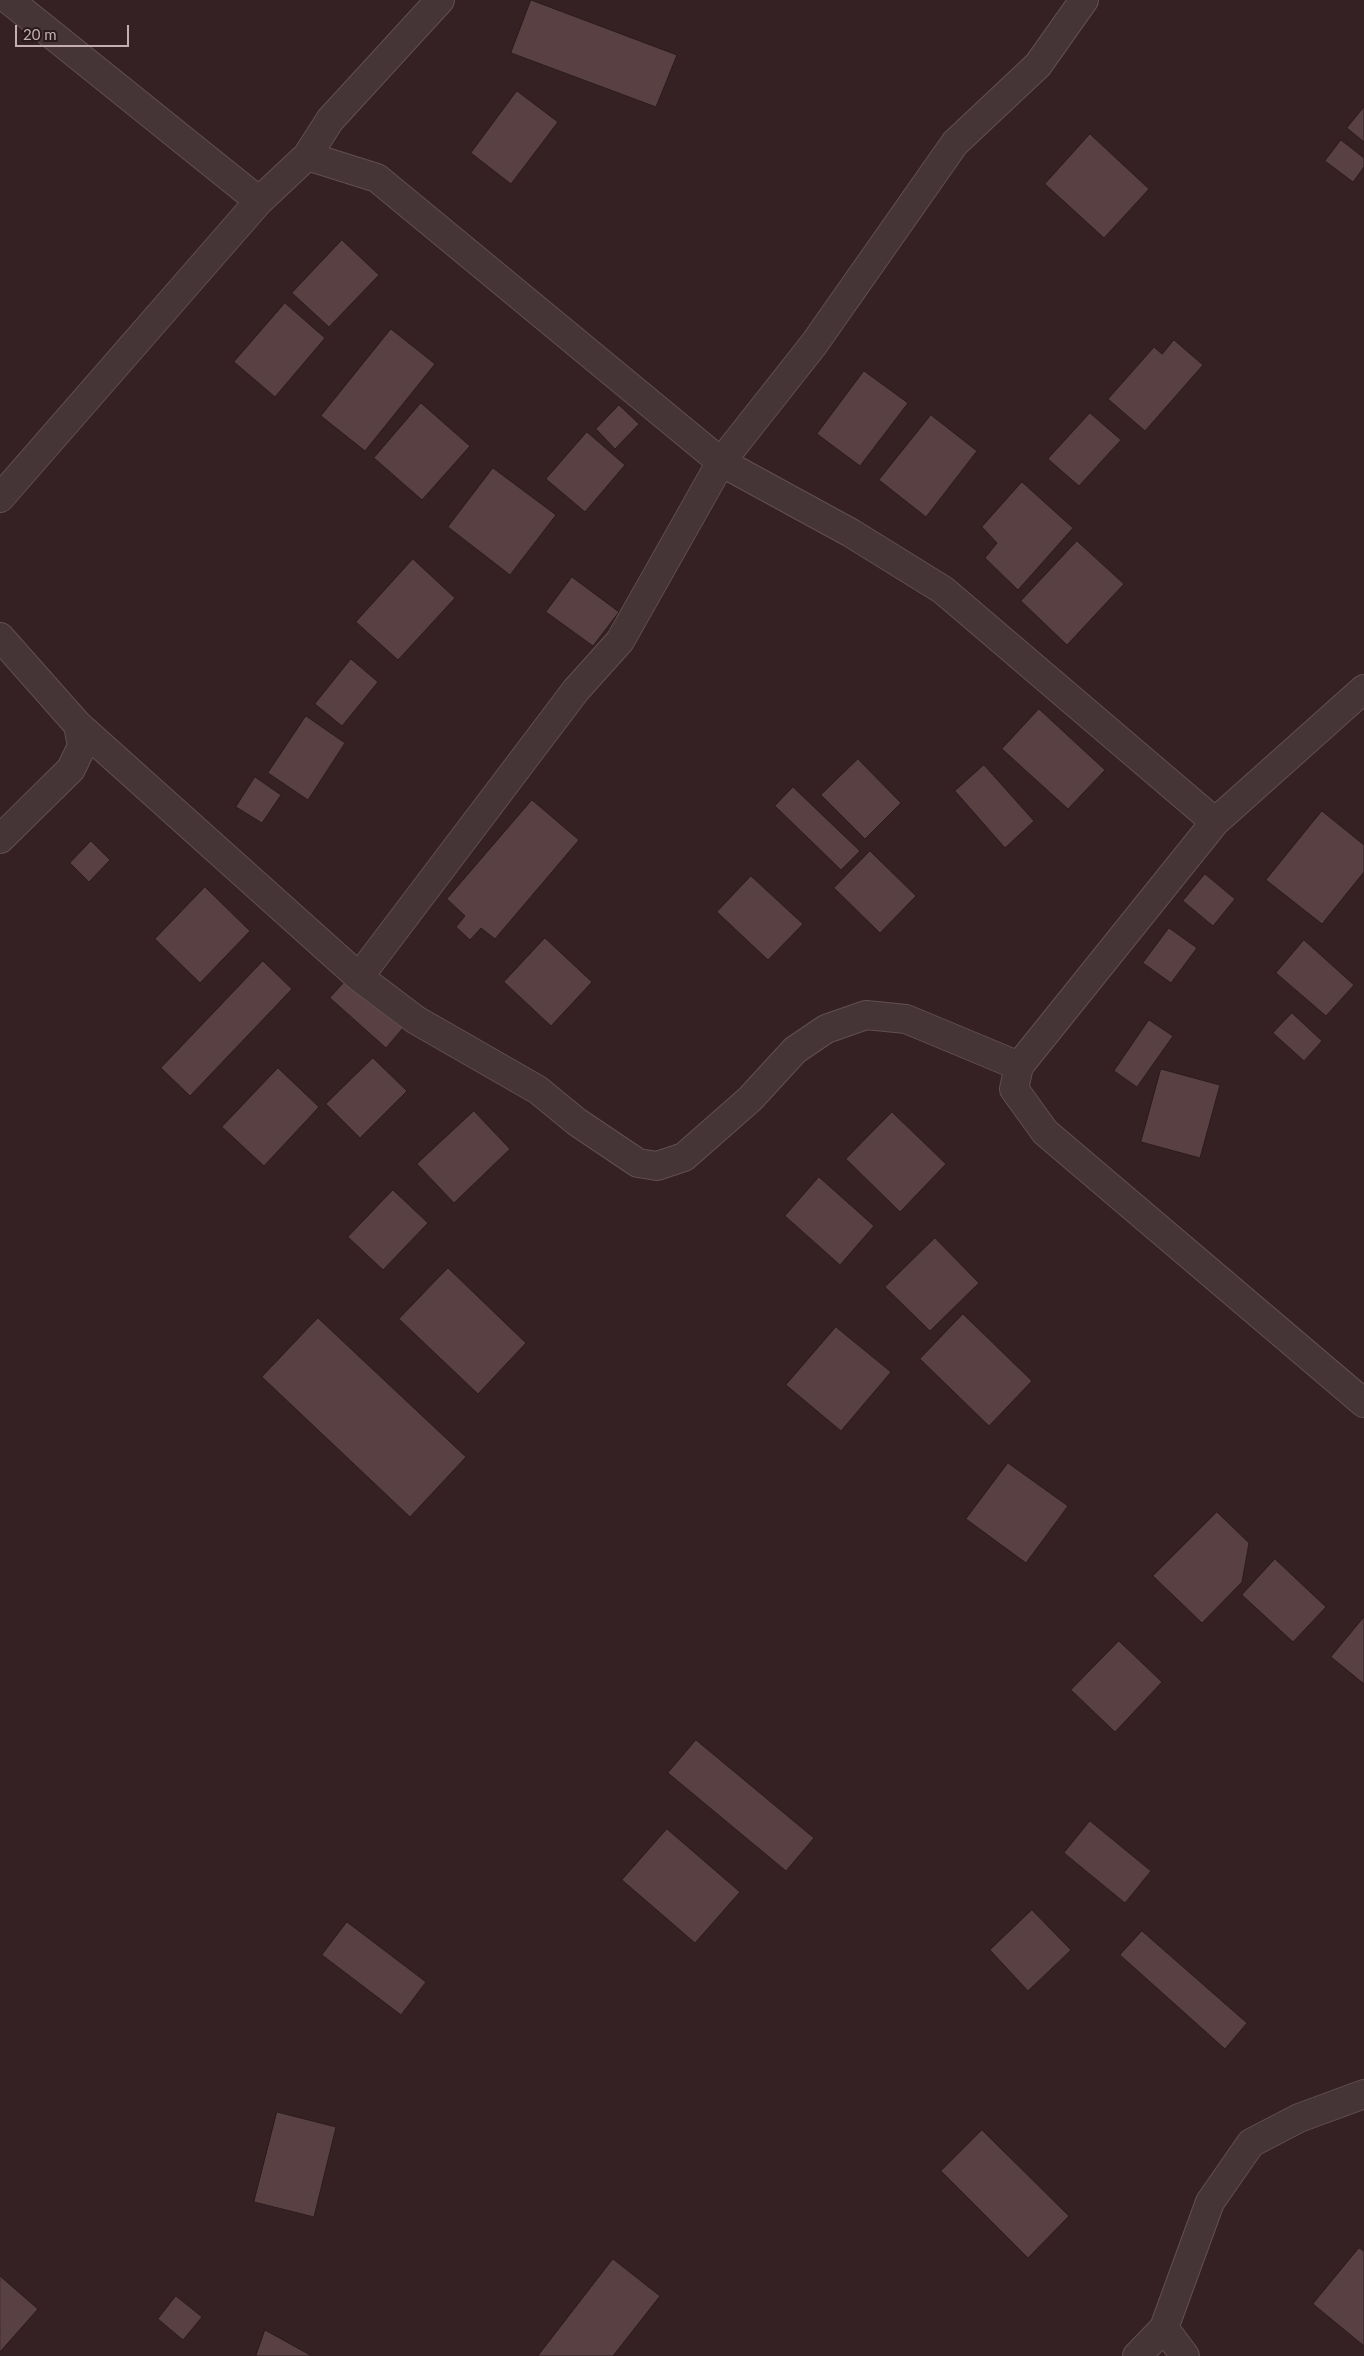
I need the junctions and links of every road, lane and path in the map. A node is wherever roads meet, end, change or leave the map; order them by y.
1 (9, 0) edge
2 (440, 0) edge
3 (1084, 0) edge
4 (307, 156) junction
5 (259, 201) junction
6 (721, 462) junction
7 (0, 498) edge
8 (0, 637) edge
9 (1364, 689) edge
10 (78, 725) junction
11 (1215, 822) junction
12 (0, 839) edge
13 (359, 977) junction
14 (1019, 1066) junction
15 (1364, 1403) edge
16 (1364, 2094) edge
17 (1164, 2328) junction
18 (1137, 2356) edge
19 (1185, 2356) edge

1 - 5 street
2 - 4 street
3 - 6 street
4 - 5 street
4 - 6 street
5 - 7 street
6 - 11 street
6 - 13 street
8 - 10 street
9 - 11 street
10 - 12 street
10 - 13 street
11 - 14 street
13 - 14 street
14 - 15 street
16 - 17 street
17 - 18 street
17 - 19 street

